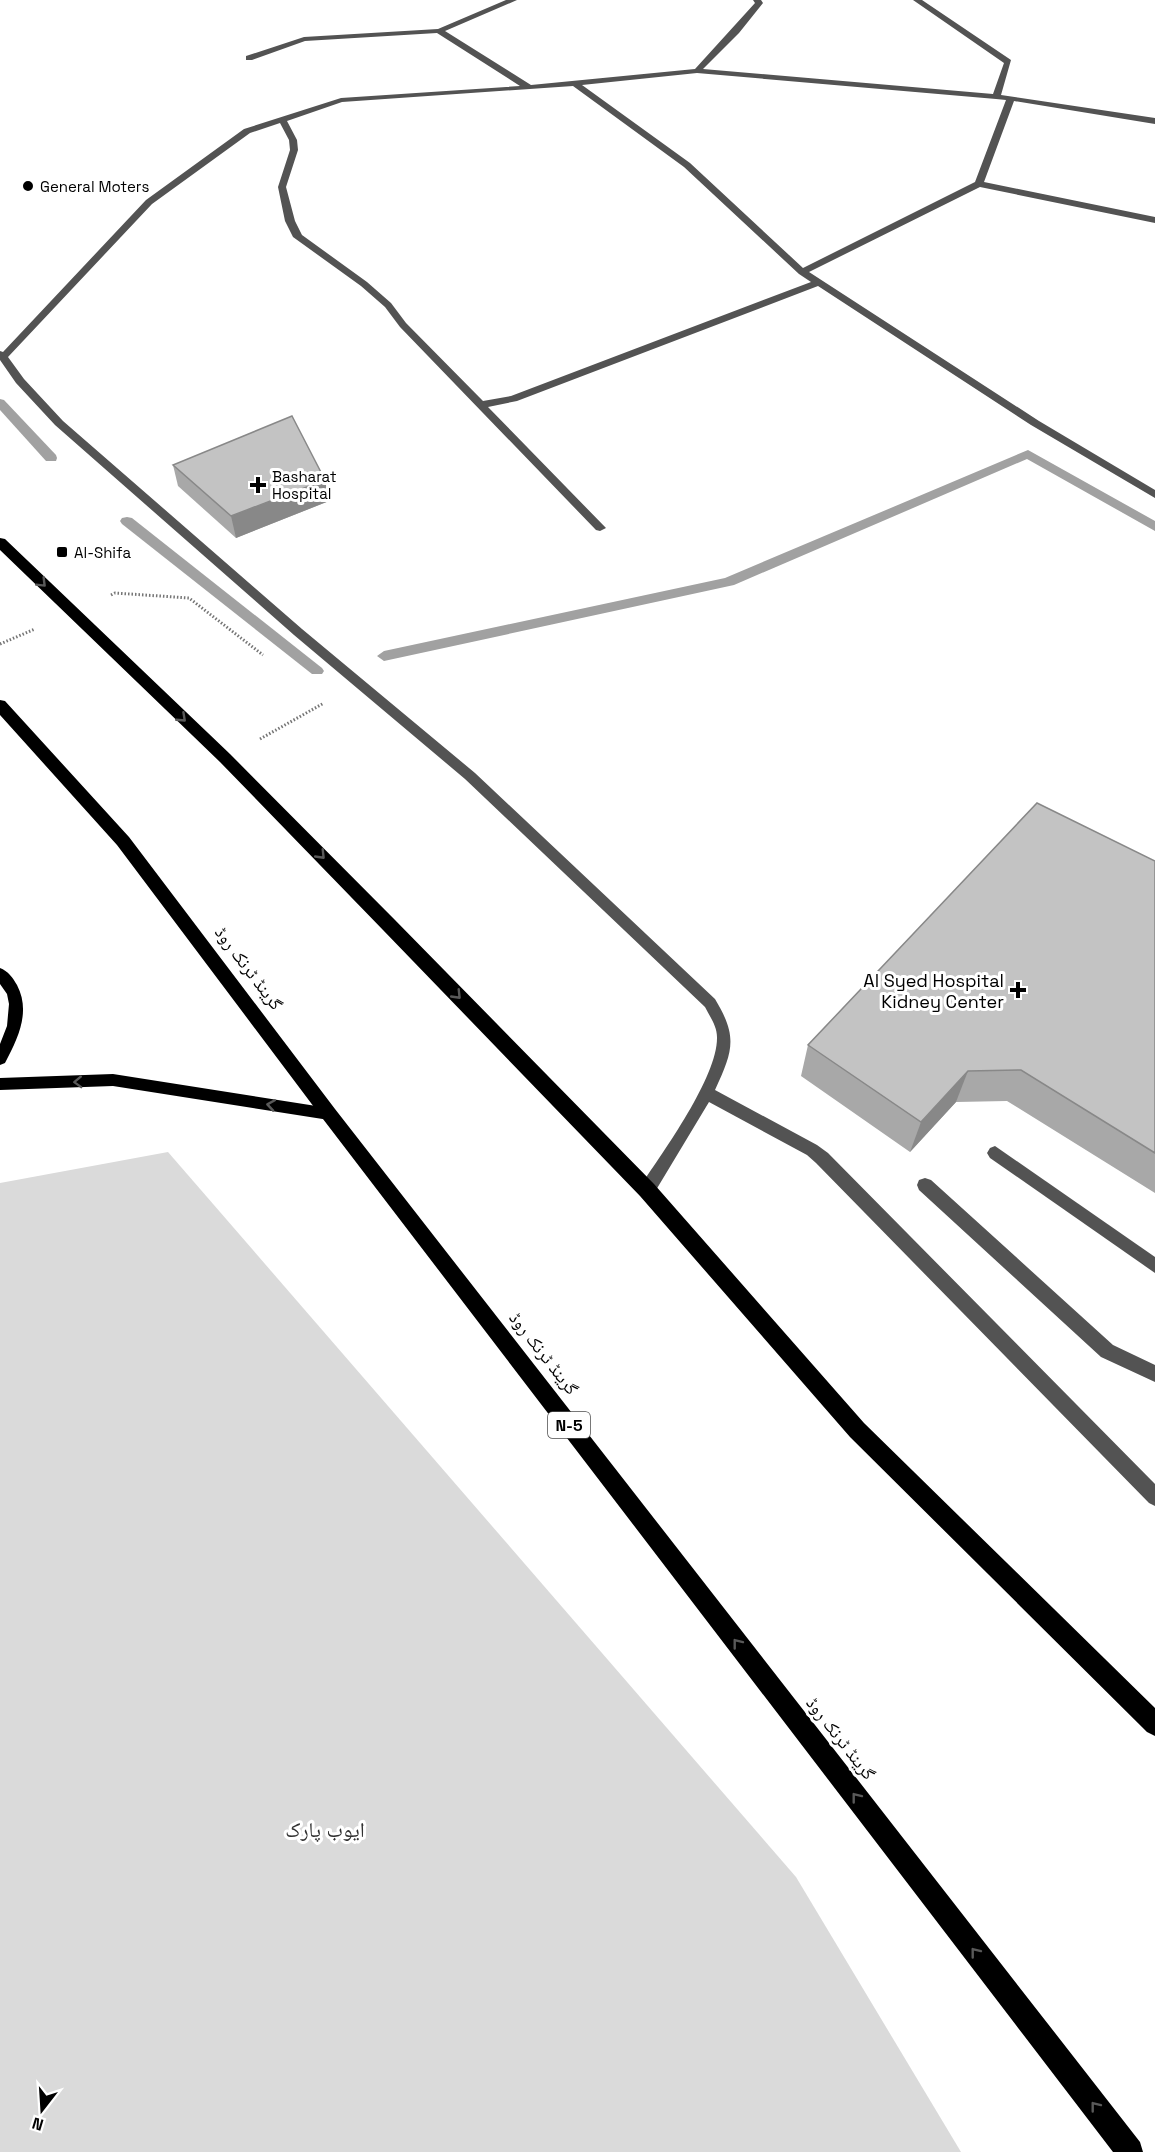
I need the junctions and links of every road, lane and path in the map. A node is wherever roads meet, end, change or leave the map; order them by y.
1 (513, 0) edge
2 (757, 0) edge
3 (917, 0) edge
4 (439, 31) junction
5 (249, 58) dead end
6 (697, 71) junction
7 (573, 82) junction
8 (529, 88) junction
9 (996, 97) junction
10 (1011, 98) junction
11 (282, 119) junction
12 (1155, 121) edge
13 (979, 184) junction
14 (1155, 220) edge
15 (802, 272) junction
16 (818, 283) junction
17 (2, 356) edge
18 (481, 405) junction
19 (1155, 495) edge
20 (600, 528) dead end
21 (0, 542) edge
22 (105, 598) dead end
23 (42, 626) dead end
24 (0, 644) edge
25 (271, 660) dead end
26 (316, 695) dead end
27 (0, 705) edge
28 (225, 758) junction
29 (0, 974) edge
30 (0, 1059) edge
31 (0, 1084) edge
32 (705, 1092) junction
33 (329, 1113) junction
34 (995, 1153) dead end
35 (925, 1185) dead end
36 (647, 1190) junction
37 (1155, 1266) edge
38 (1155, 1374) edge
39 (1155, 1497) edge
40 (1153, 1721) edge
41 (1130, 2152) edge

1 - 4 street
2 - 6 street
3 - 9 street
4 - 5 street
4 - 8 street
6 - 7 street
6 - 9 street
7 - 8 street
7 - 15 street
8 - 11 street
9 - 10 street
10 - 12 street
10 - 13 street
11 - 17 street
11 - 18 street
13 - 14 street
13 - 15 street
15 - 16 street
16 - 18 street
16 - 19 street
17 - 32 street
18 - 20 street
21 -> 28 highway
22 - 25 path
23 - 24 path
26 - 28 path
27 - 33 highway, گرینڈ ٹرنک روڈ / N-5
28 -> 36 highway
29 - 30 main road
33 -> 31 main road
32 - 36 street
32 - 39 street
41 -> 33 highway, گرینڈ ٹرنک روڈ / N-5
34 - 37 street
35 - 38 street
36 - 40 highway

